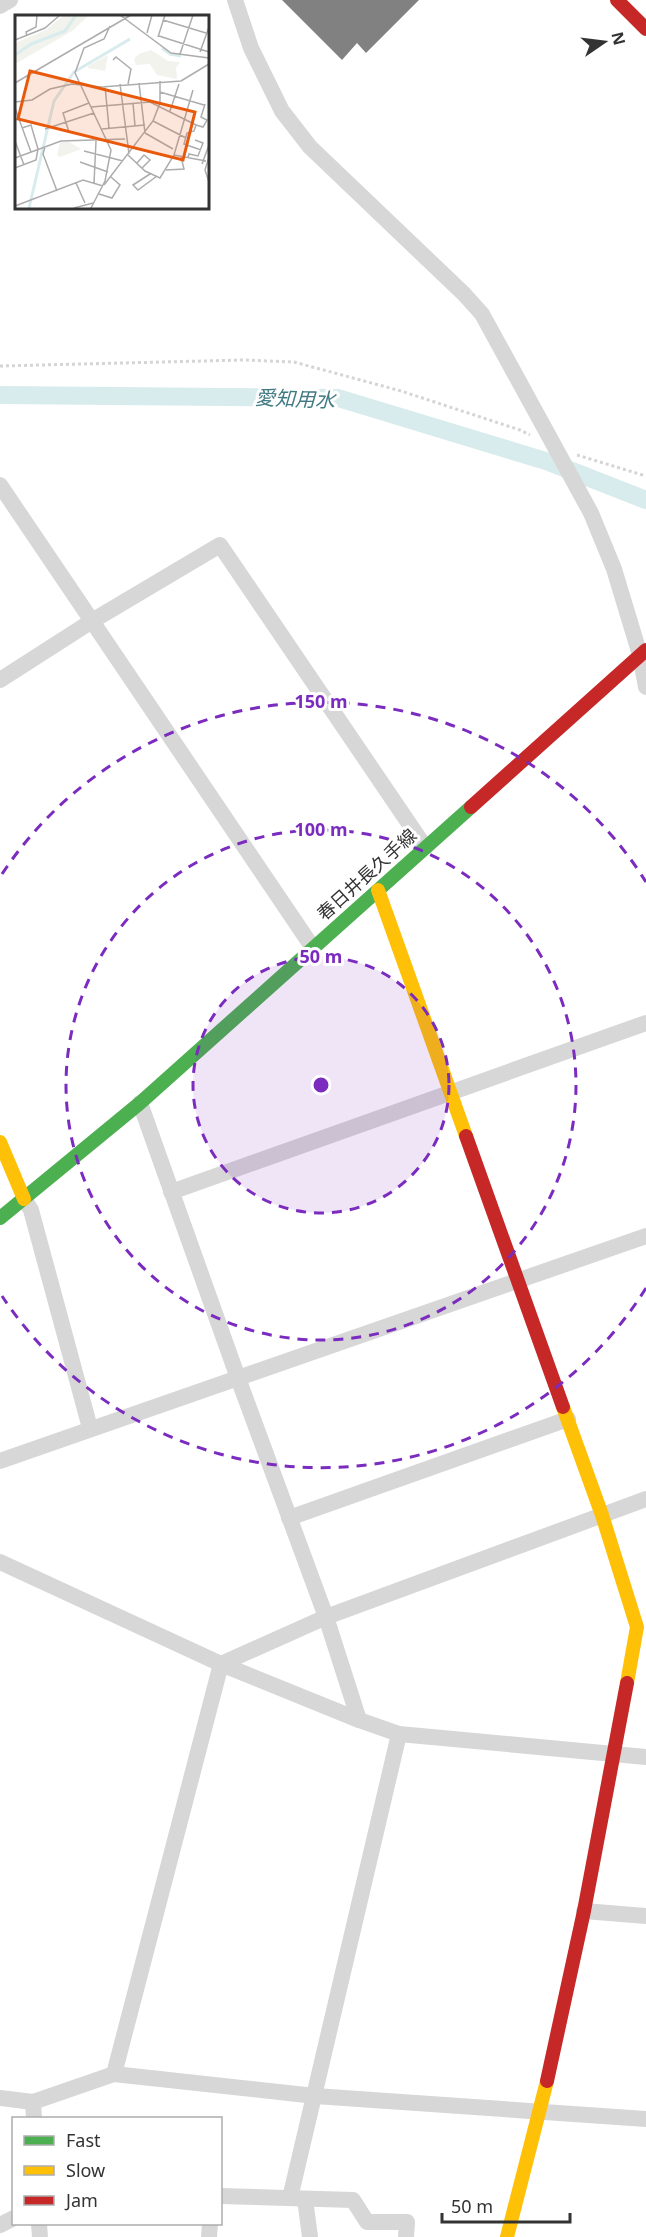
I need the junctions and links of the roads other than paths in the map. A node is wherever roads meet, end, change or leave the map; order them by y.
1 (10, 0) edge
2 (235, 0) edge
3 (617, 0) edge
4 (0, 6) edge
5 (646, 29) edge
6 (0, 485) edge
7 (92, 621) junction
8 (643, 652) edge
9 (0, 680) edge
10 (646, 687) edge
11 (425, 847) junction
12 (378, 890) junction
13 (313, 948) junction
14 (646, 1023) edge
15 (450, 1092) junction
16 (140, 1103) junction
17 (0, 1142) edge
18 (171, 1192) junction
19 (24, 1199) junction
20 (0, 1218) edge
21 (646, 1236) edge
22 (517, 1281) junction
23 (238, 1378) junction
24 (568, 1419) junction
25 (90, 1428) junction
26 (0, 1461) edge
27 (646, 1499) edge
28 (602, 1515) junction
29 (289, 1518) junction
30 (0, 1562) edge
31 (326, 1617) junction
32 (221, 1664) junction
33 (359, 1720) junction
34 (399, 1734) junction
35 (614, 1756) junction
36 (646, 1757) edge
37 (584, 1911) junction
38 (646, 1916) edge
39 (114, 2074) junction
40 (315, 2096) junction
41 (0, 2098) edge
42 (33, 2110) edge
43 (542, 2111) junction
44 (646, 2119) edge
45 (222, 2196) edge
46 (298, 2199) junction
47 (310, 2237) edge
48 (406, 2237) edge
49 (507, 2237) edge

1 - 4 street
2 - 8 street
3 - 5 main road
6 - 7 street
7 - 9 street
7 - 11 street
7 - 13 street
8 - 10 street
8 - 11 main road, 春日井長久手線
11 - 12 main road, 春日井長久手線
12 - 13 main road, 春日井長久手線
12 - 15 main road
13 - 16 main road, 春日井長久手線
14 - 15 street
15 - 18 street
15 - 22 main road
16 - 18 street
16 - 19 main road, 春日井長久手線
17 - 19 main road
18 - 23 street
19 - 20 main road, 春日井長久手線
19 - 25 street
21 - 22 street
22 - 23 street
22 - 24 main road
23 - 25 street
23 - 29 street
24 - 28 main road
24 - 29 street
25 - 26 street
27 - 28 street
28 - 31 street
28 - 35 main road
29 - 31 street
30 - 32 street
31 - 32 street
31 - 33 street
32 - 33 street
32 - 39 street
33 - 34 street
34 - 35 street
34 - 40 street
35 - 36 street
35 - 37 main road
37 - 38 street
37 - 43 main road
39 - 40 street
39 - 42 street
40 - 43 street
40 - 46 street
41 - 42 street
43 - 44 street
43 - 49 main road
45 - 46 street
46 - 47 street
46 - 48 street

